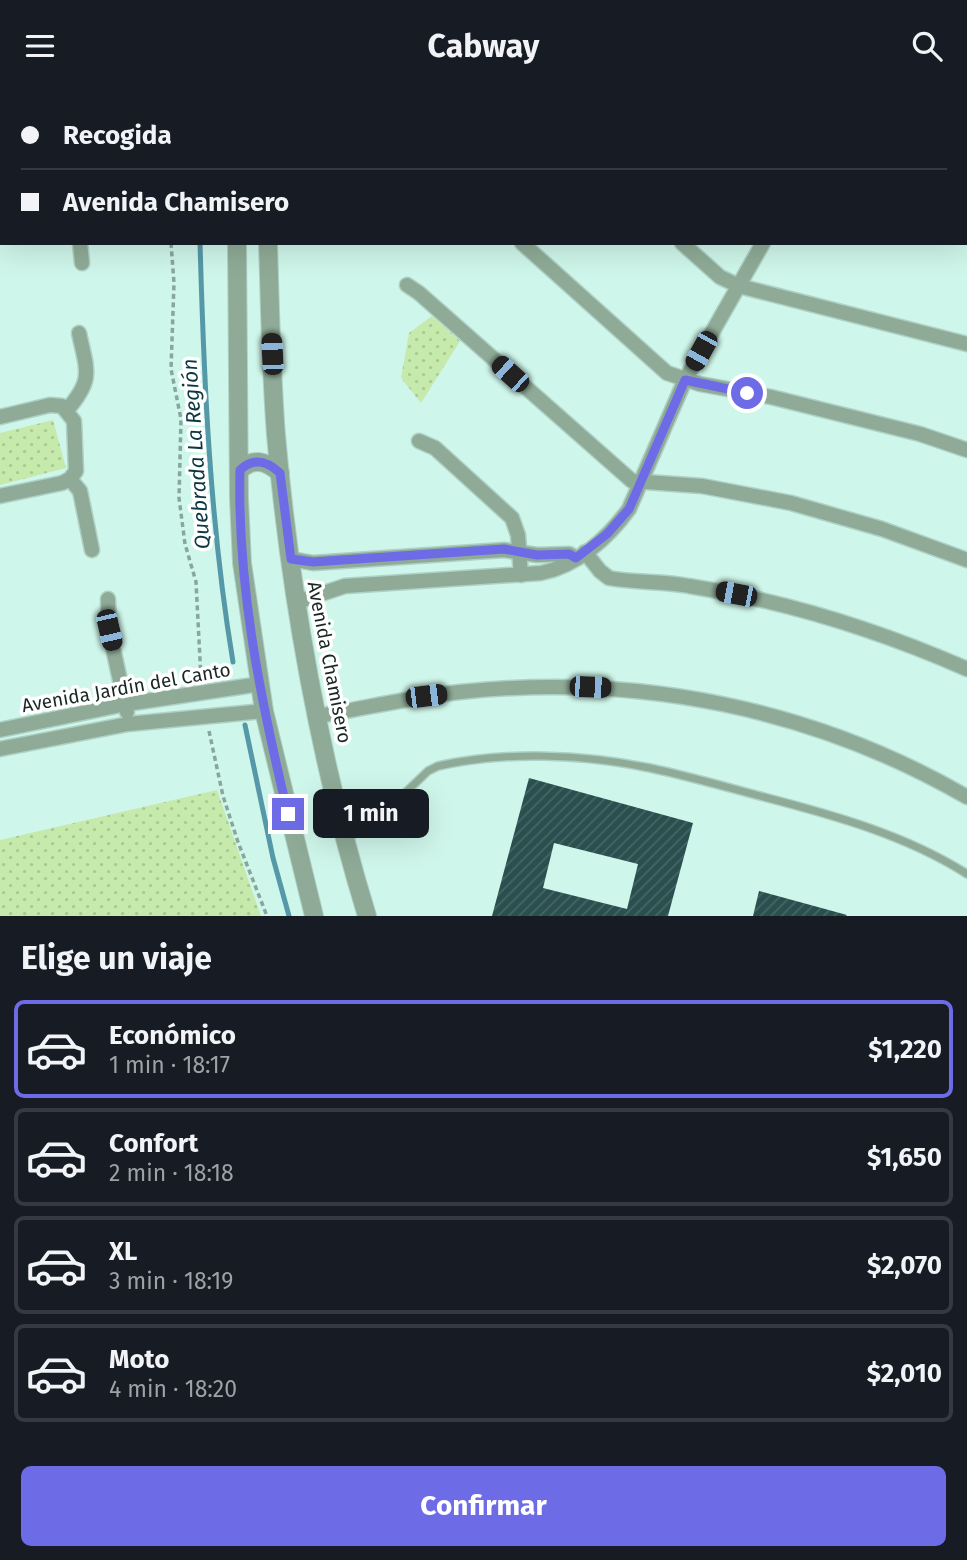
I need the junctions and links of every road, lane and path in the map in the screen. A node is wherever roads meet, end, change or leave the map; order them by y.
1 (80, 245) edge
2 (171, 245) edge
3 (237, 245) edge
4 (268, 245) edge
5 (524, 245) edge
6 (684, 245) edge
7 (762, 245) edge
8 (82, 263) dead end
9 (407, 285) dead end
10 (738, 286) junction
11 (79, 333) dead end
12 (967, 344) edge
13 (685, 380) junction
14 (67, 410) junction
15 (0, 417) edge
16 (419, 441) dead end
17 (967, 450) edge
18 (240, 470) junction
19 (280, 473) junction
20 (70, 479) junction
21 (642, 483) junction
22 (0, 496) edge
23 (92, 550) dead end
24 (519, 553) junction
25 (581, 555) junction
26 (291, 559) junction
27 (967, 560) edge
28 (521, 575) junction
29 (108, 599) dead end
30 (297, 602) junction
31 (967, 670) edge
32 (260, 684) junction
33 (202, 692) junction
34 (126, 704) junction
35 (264, 711) junction
36 (318, 716) junction
37 (206, 717) junction
38 (128, 724) junction
39 (0, 730) edge
40 (0, 749) edge
41 (967, 797) edge
42 (345, 840) junction
43 (967, 874) edge
44 (267, 916) edge
45 (314, 916) edge
46 (367, 916) edge

1 - 8 street
2 - 33 path
3 - 18 street
4 - 19 street, Avenida Chamisero
5 - 13 street
6 - 10 street
7 - 10 street
9 - 21 street
10 - 12 street
10 - 13 street
11 - 14 street
13 - 17 street
13 - 21 street
14 - 15 street
14 - 20 street
16 - 24 street
18 - 19 street
18 - 32 street
19 - 26 street, Avenida Chamisero
20 - 22 street
20 - 23 street
21 - 25 street
21 - 27 street
24 - 25 street
24 - 26 street
24 - 28 street
25 - 28 street
25 - 31 street
26 - 30 street, Avenida Chamisero
28 - 30 street
29 - 34 street
30 - 36 street, Avenida Chamisero
32 - 33 street, Avenida Jardín del Canto
32 - 35 street
33 - 34 street, Avenida Jardín del Canto
34 - 38 street
34 - 39 street, Avenida Jardín del Canto
35 - 37 street, Avenida Jardín del Canto
35 - 45 street
36 - 41 street
36 - 42 street, Avenida Chamisero
37 - 38 street, Avenida Jardín del Canto
37 - 44 path
38 - 40 street, Avenida Jardín del Canto
42 - 43 lane
42 - 46 street, Avenida Chamisero

